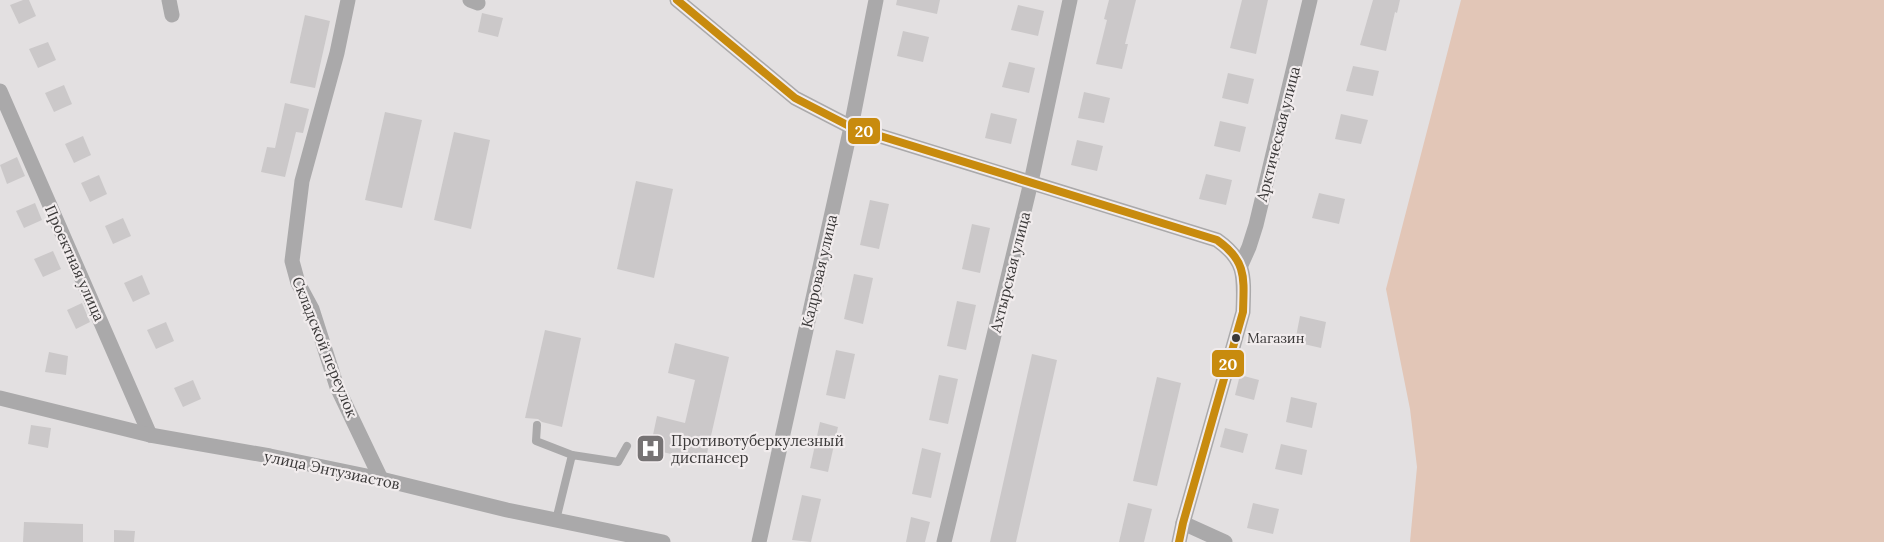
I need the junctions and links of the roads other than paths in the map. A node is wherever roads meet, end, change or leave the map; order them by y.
1 (348, 0) edge
2 (677, 0) edge
3 (876, 0) edge
4 (1070, 0) edge
5 (1310, 0) edge
6 (0, 92) edge
7 (851, 127) junction
8 (1031, 182) junction
9 (1241, 266) junction
10 (0, 398) edge
11 (537, 425) dead end
12 (150, 435) junction
13 (627, 446) dead end
14 (572, 455) junction
15 (381, 479) junction
16 (556, 520) junction
17 (1183, 523) junction
18 (663, 542) edge
19 (759, 542) edge
20 (945, 542) edge
21 (1179, 542) edge
22 (1225, 542) edge

1 - 15 street, Складской переулок
2 - 7 street
3 - 7 street, Кадровая улица
4 - 8 street, Ахтырская улица
5 - 9 street, Арктическая улица
6 - 12 street, Проектная улица
7 - 8 street
7 - 19 street, Кадровая улица
8 - 9 street
8 - 20 street, Ахтырская улица
9 - 17 street
10 - 12 street, улица Энтузиастов
11 - 14 lane
12 - 15 street, улица Энтузиастов
13 - 14 lane
14 - 16 lane
15 - 16 street, улица Энтузиастов
16 - 18 street, улица Энтузиастов
17 - 21 street
17 - 22 street

